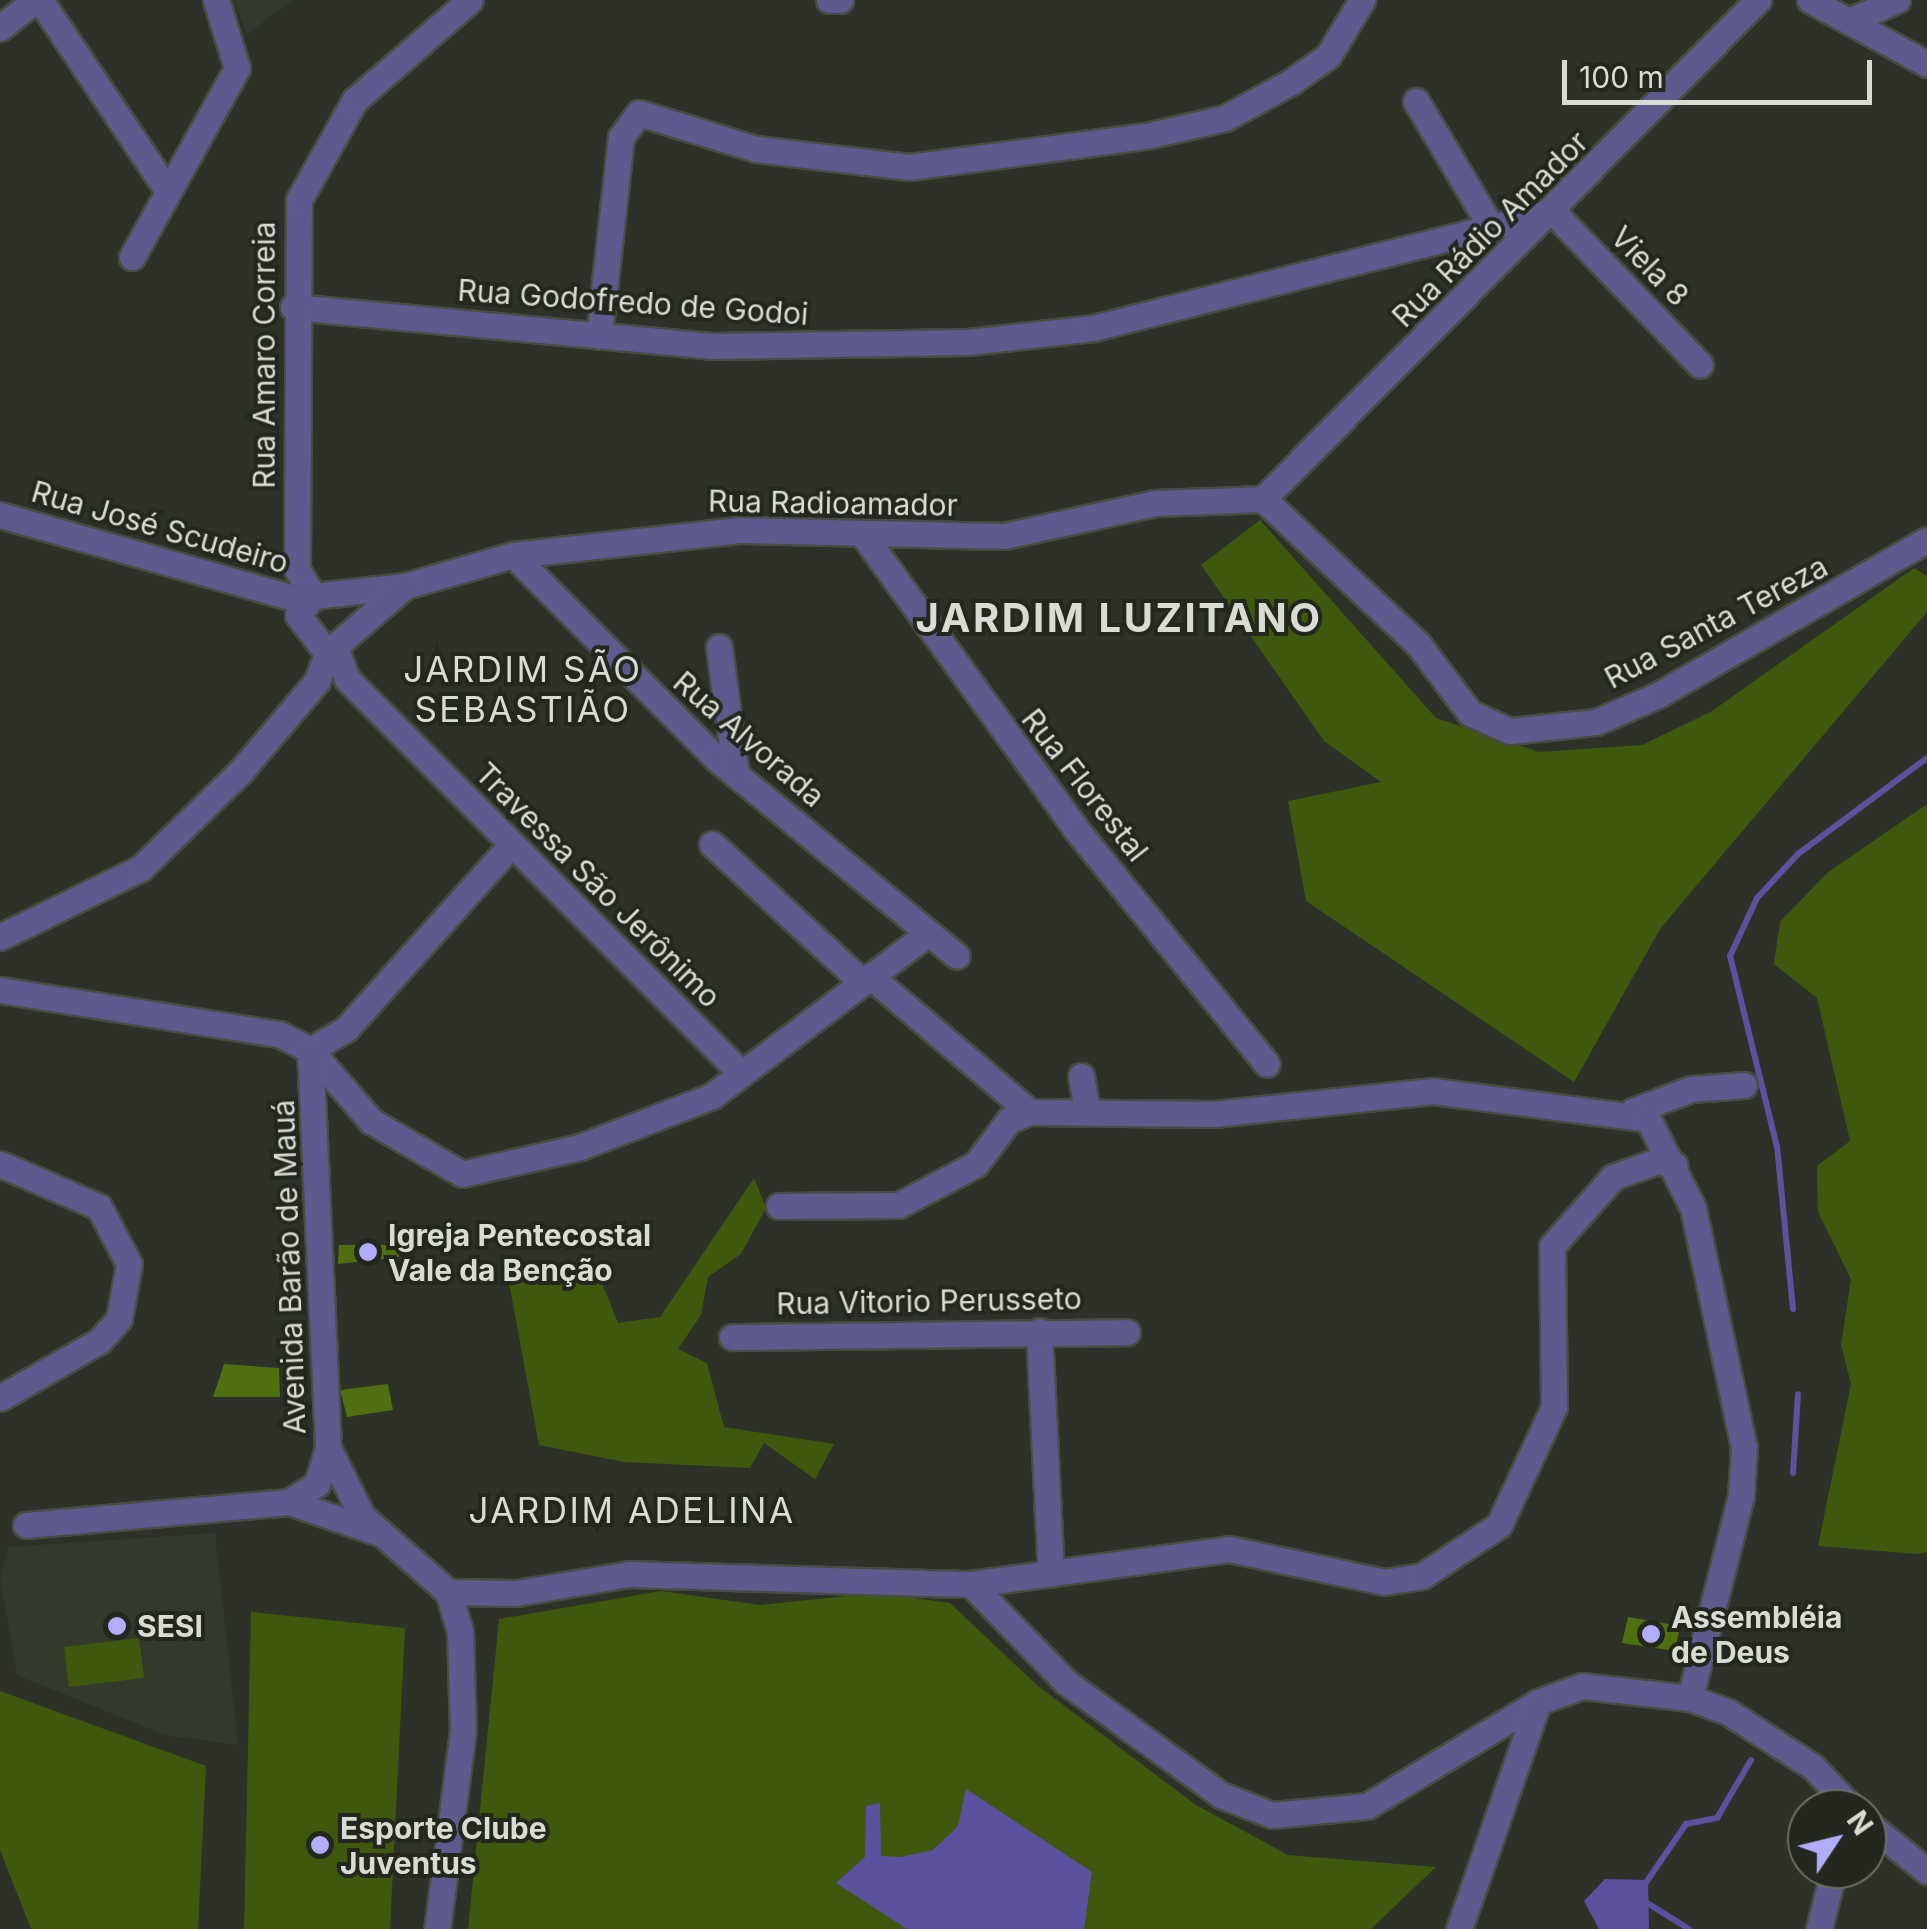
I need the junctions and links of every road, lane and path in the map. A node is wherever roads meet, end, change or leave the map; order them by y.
1 (38, 0) edge
2 (216, 0) edge
3 (470, 0) edge
4 (830, 0) edge
5 (840, 0) edge
6 (1362, 0) edge
7 (1758, 0) edge
8 (1810, 0) edge
9 (1896, 0) edge
10 (1856, 18) junction
11 (0, 28) edge
12 (1927, 64) edge
13 (1416, 101) dead end
14 (168, 192) junction
15 (1553, 212) junction
16 (1480, 230) junction
17 (132, 257) dead end
18 (1500, 265) junction
19 (293, 307) junction
20 (599, 336) junction
21 (1700, 365) dead end
22 (1263, 499) junction
23 (0, 516) edge
24 (864, 536) junction
25 (1927, 540) edge
26 (513, 555) junction
27 (405, 586) junction
28 (314, 597) junction
29 (338, 645) junction
30 (719, 648) dead end
31 (736, 775) junction
32 (712, 844) dead end
33 (512, 846) junction
34 (928, 933) junction
35 (0, 936) edge
36 (957, 956) dead end
37 (866, 979) junction
38 (0, 990) edge
39 (310, 1050) junction
40 (1266, 1064) dead end
41 (741, 1073) junction
42 (1081, 1076) dead end
43 (1744, 1085) dead end
44 (1087, 1109) junction
45 (1633, 1111) junction
46 (1019, 1116) junction
47 (0, 1164) edge
48 (1675, 1165) junction
49 (779, 1206) dead end
50 (1039, 1331) junction
51 (1126, 1332) dead end
52 (732, 1337) dead end
53 (0, 1398) edge
54 (328, 1448) junction
55 (289, 1502) junction
56 (26, 1525) dead end
57 (376, 1532) junction
58 (1050, 1574) junction
59 (970, 1584) junction
60 (448, 1592) junction
61 (1690, 1698) junction
62 (1538, 1702) junction
63 (1830, 1789) edge
64 (1887, 1840) edge
65 (1927, 1871) edge
66 (1829, 1889) edge
67 (437, 1929) edge
68 (1459, 1929) edge
69 (1819, 1929) edge

1 - 11 street
1 - 14 street
2 - 14 street
3 - 19 street, Rua Amaro Correia
4 - 5 street
6 - 20 street
7 - 15 street, Rua Rádio Amador
8 - 10 street
9 - 10 street
10 - 12 street
13 - 16 street
14 - 17 street
15 - 16 street, Rua Godofredo de Godoi
15 - 18 street, Rua Rádio Amador
15 - 21 street, Viela 8
16 - 18 street
16 - 20 street, Rua Godofredo de Godoi
18 - 22 street, Rua Rádio Amador
19 - 20 street, Rua Godofredo de Godoi
19 - 28 street, Rua Amaro Correia
22 - 24 street, Rua Radioamador
22 - 25 street, Rua Santa Tereza
23 - 28 street, Rua José Scudeiro
24 - 26 street, Rua Radioamador
24 - 40 street, Rua Florestal
26 - 27 street, Rua Radioamador
26 - 31 street, Rua Alvorada
27 - 28 street, Rua Radioamador
27 - 29 street, Rua Radioamador
28 - 29 street
28 - 29 street
29 - 33 street, Travessa São Jerônimo
29 - 35 street
30 - 31 street
31 - 34 street, Rua Alvorada
32 - 37 street
33 - 39 street
33 - 41 street, Travessa São Jerônimo
34 - 36 street, Rua Alvorada
34 - 37 street
37 - 41 street
37 - 46 street
38 - 39 street
39 - 41 street
39 - 54 street, Avenida Barão de Mauá
42 - 44 street
43 - 45 street
44 - 45 street
44 - 46 street
45 - 48 street
46 - 49 street
47 - 53 street
48 - 58 street
48 - 61 street
50 - 51 street, Rua Vitorio Perusseto
50 - 52 street, Rua Vitorio Perusseto
50 - 58 street
54 - 55 street
54 - 57 street, Avenida Barão de Mauá
55 - 56 street
55 - 57 street
57 - 60 street, Avenida Barão de Mauá
58 - 59 street
59 - 60 street
59 - 62 street
60 - 67 street
61 - 62 street
61 - 63 street
62 - 68 street
64 - 65 street
66 - 69 street

